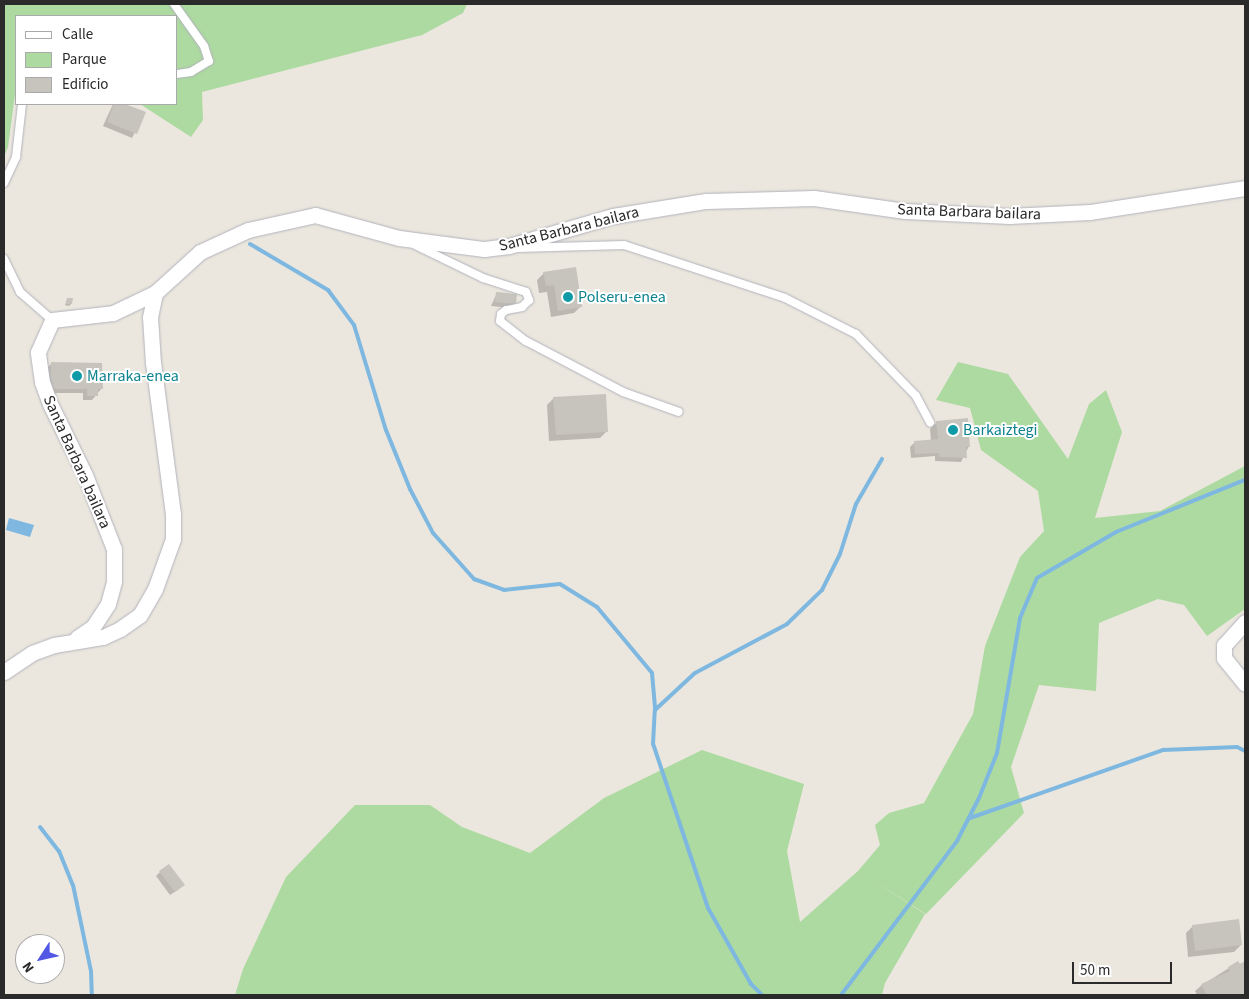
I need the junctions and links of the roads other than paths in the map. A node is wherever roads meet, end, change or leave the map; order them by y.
1 (174, 4) edge
2 (178, 74) edge
3 (22, 105) edge
4 (4, 183) edge
5 (1245, 188) edge
6 (399, 238) junction
7 (509, 246) junction
8 (4, 259) edge
9 (155, 293) junction
10 (52, 320) junction
11 (679, 412) dead end
12 (930, 422) dead end
13 (1245, 622) edge
14 (76, 639) junction
15 (4, 672) edge
16 (1245, 684) edge

1 - 2 lane
3 - 4 lane
5 - 7 street, Santa Barbara bailara
6 - 7 street, Santa Barbara bailara
6 - 9 street, Santa Barbara bailara
6 - 11 lane
7 - 12 lane
8 - 10 lane
9 - 10 street, Santa Barbara bailara
9 - 14 street
10 - 14 street, Santa Barbara bailara
13 - 16 street
14 - 15 street

